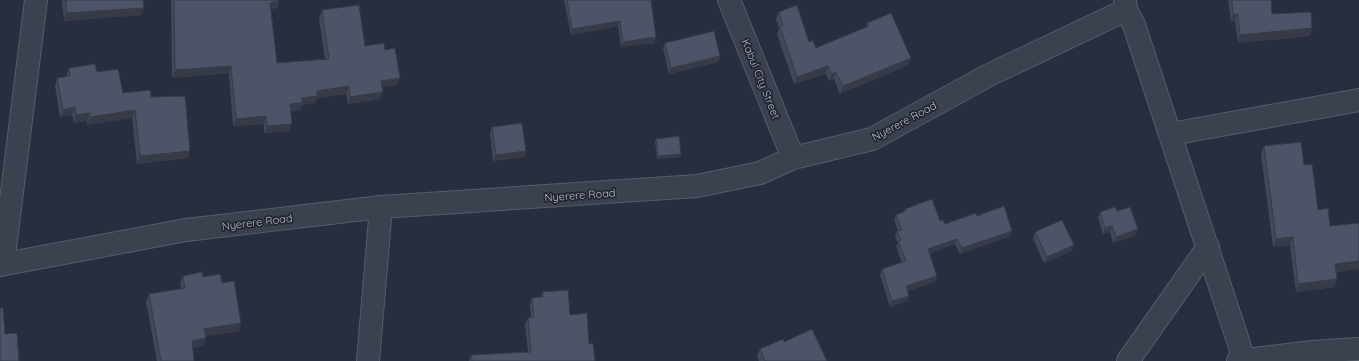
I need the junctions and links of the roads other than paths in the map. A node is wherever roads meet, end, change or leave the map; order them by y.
1 (36, 0) edge
2 (729, 0) edge
3 (1126, 5) edge
4 (1359, 100) edge
5 (1170, 134) junction
6 (793, 158) junction
7 (381, 207) junction
8 (1208, 247) junction
9 (1, 264) edge
10 (1359, 349) edge
11 (1241, 360) edge
12 (368, 361) edge
13 (1128, 361) edge

1 - 9 street
2 - 6 street, Kabul City Street
3 - 5 street
3 - 6 street, Nyerere Road
4 - 5 street
5 - 8 street
6 - 7 street, Nyerere Road
7 - 9 street, Nyerere Road
7 - 12 street
8 - 11 street
8 - 13 street
10 - 11 street

